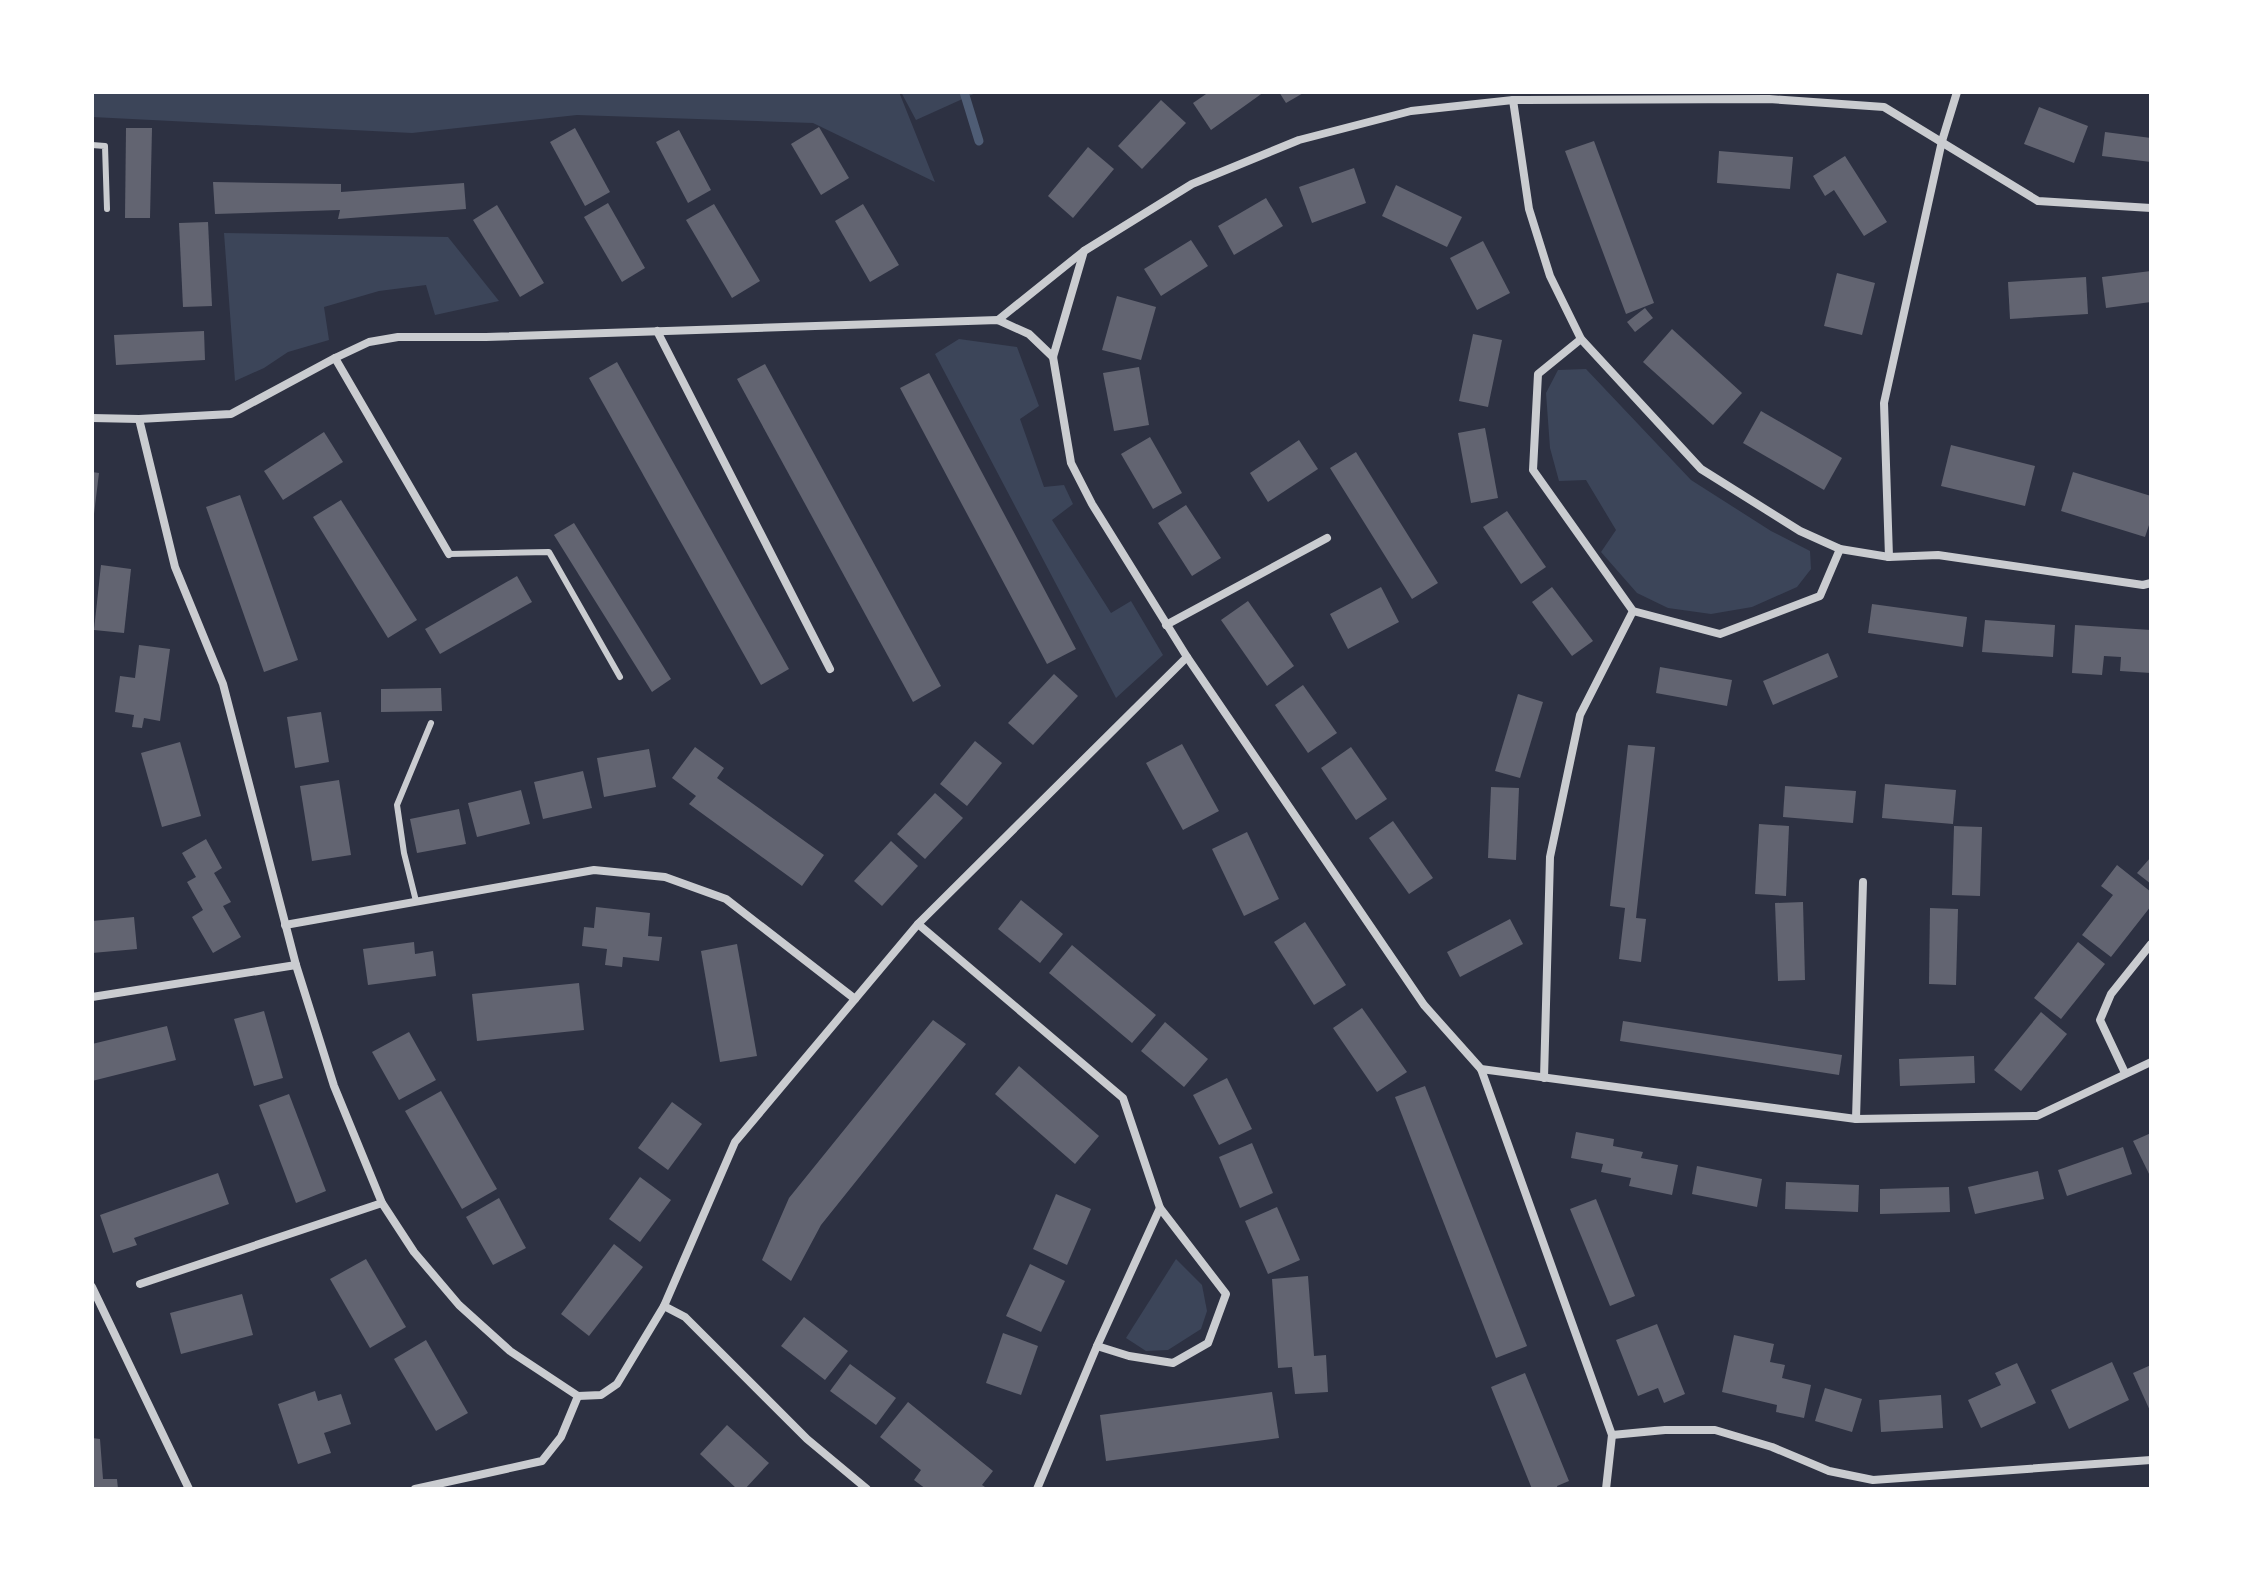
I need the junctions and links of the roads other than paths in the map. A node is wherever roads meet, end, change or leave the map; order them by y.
1 (1957, 92) edge
2 (1513, 100) junction
3 (1942, 141) junction
4 (92, 145) edge
5 (2151, 208) edge
6 (107, 209) dead end
7 (1084, 251) junction
8 (998, 320) junction
9 (657, 331) junction
10 (1581, 339) junction
11 (1053, 357) junction
12 (335, 358) junction
13 (92, 418) edge
14 (139, 419) junction
15 (1327, 538) dead end
16 (1840, 549) junction
17 (449, 554) joint
18 (1889, 557) junction
19 (2151, 583) edge
20 (1633, 611) junction
21 (1166, 625) junction
22 (1187, 657) junction
23 (830, 669) dead end
24 (620, 677) dead end
25 (431, 723) dead end
26 (1863, 882) dead end
27 (416, 901) junction
28 (918, 924) junction
29 (285, 925) junction
30 (2151, 944) edge
31 (296, 965) junction
32 (92, 997) edge
33 (855, 999) junction
34 (2151, 1062) edge
35 (1481, 1069) junction
36 (2125, 1073) junction
37 (1544, 1078) junction
38 (1856, 1119) junction
39 (382, 1203) junction
40 (1160, 1208) junction
41 (140, 1284) dead end
42 (92, 1287) edge
43 (664, 1306) junction
44 (1097, 1346) junction
45 (578, 1396) junction
46 (1612, 1435) junction
47 (2151, 1460) edge
48 (442, 1486) edge
49 (189, 1489) edge
50 (415, 1489) edge
51 (867, 1489) edge
52 (1037, 1489) edge
53 (1606, 1489) edge

1 - 3 street
2 - 3 street
2 - 7 street
2 - 10 street
3 - 5 street
3 - 18 street
4 - 6 lane
7 - 8 street
7 - 11 street
8 - 9 street
8 - 11 street
9 - 12 street
9 - 23 street
10 - 16 street
10 - 20 street
11 - 21 street
12 - 14 street
12 - 17 street
13 - 14 street
14 - 29 street
15 - 21 street
16 - 18 street
16 - 20 street
17 - 24 lane
18 - 19 street
20 - 37 street
21 - 22 street
22 - 28 street
22 - 35 street
25 - 27 lane
26 - 38 street
27 - 29 street
27 - 33 street
28 - 33 street
28 - 40 street
29 - 31 street
30 - 36 street
31 - 32 street
31 - 39 street
33 - 43 street
34 - 36 street
35 - 37 street
35 - 46 street
36 - 38 street
37 - 38 street
39 - 41 street
39 - 45 street
40 - 44 street
40 - 44 street
42 - 49 street
43 - 45 street
43 - 51 street
44 - 52 street
45 - 48 street
46 - 47 street
46 - 53 street
48 - 50 street

